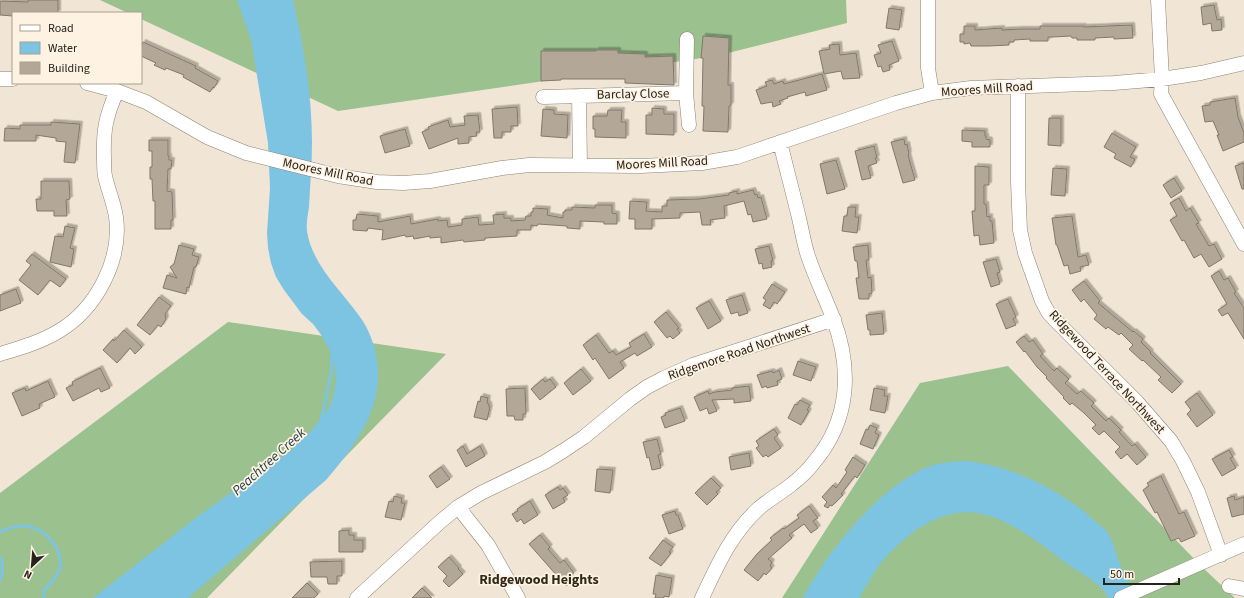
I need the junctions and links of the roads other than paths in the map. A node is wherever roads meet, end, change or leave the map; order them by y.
1 (928, 0) edge
2 (1158, 0) edge
3 (687, 39) dead end
4 (1244, 63) edge
5 (0, 79) edge
6 (12, 79) edge
7 (1162, 79) junction
8 (91, 84) edge
9 (1018, 86) junction
10 (117, 90) junction
11 (686, 93) junction
12 (932, 93) junction
13 (579, 96) junction
14 (543, 97) dead end
15 (689, 125) dead end
16 (780, 142) junction
17 (580, 165) junction
18 (1244, 244) edge
19 (834, 319) junction
20 (0, 354) edge
21 (458, 507) junction
22 (1244, 544) edge
23 (1221, 555) junction
24 (1229, 586) dead end
25 (1244, 589) edge
26 (357, 598) edge
27 (518, 598) edge
28 (702, 598) edge
29 (1121, 598) edge

1 - 12 street
2 - 7 street
3 - 11 street, Barclay Close
4 - 7 street, Moores Mill Road
5 - 6 street
7 - 9 street, Moores Mill Road
7 - 18 street
8 - 10 street, Moores Mill Road
9 - 12 street, Moores Mill Road
9 - 23 street, Ridgewood Terrace Northwest
10 - 17 street, Moores Mill Road
10 - 20 street
11 - 13 street, Barclay Close
11 - 15 street, Barclay Close
12 - 16 street, Moores Mill Road
13 - 14 street, Barclay Close
13 - 17 street, Barclay Close
16 - 17 street, Moores Mill Road
16 - 19 street
19 - 21 street, Ridgemore Road Northwest
19 - 28 street
21 - 26 street, Ridgemore Road Northwest
21 - 27 street
22 - 23 street
23 - 29 street
24 - 25 street

